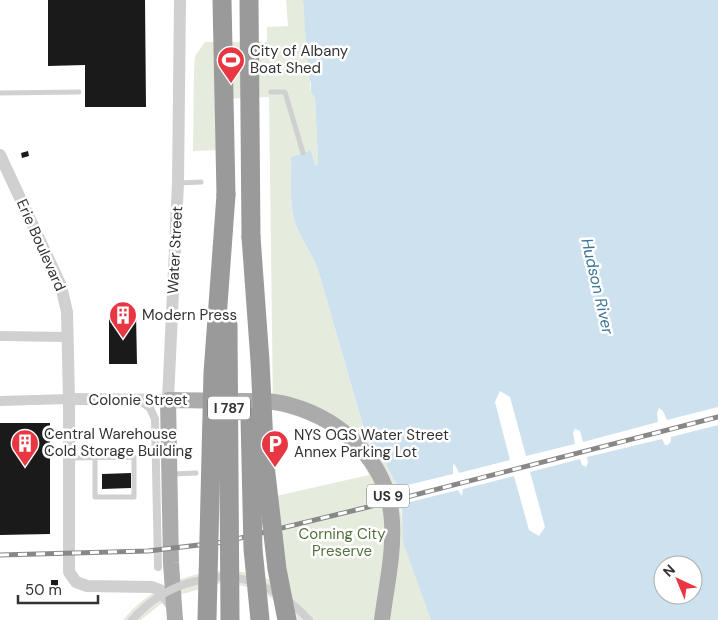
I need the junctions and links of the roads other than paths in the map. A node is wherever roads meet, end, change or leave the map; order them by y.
1 (180, 0) edge
2 (222, 0) edge
3 (249, 0) edge
4 (79, 92) dead end
5 (271, 92) dead end
6 (0, 93) edge
7 (303, 153) dead end
8 (0, 155) edge
9 (201, 182) dead end
10 (178, 183) junction
11 (226, 196) junction
12 (251, 237) junction
13 (0, 336) edge
14 (68, 337) junction
15 (69, 399) junction
16 (140, 400) junction
17 (168, 400) junction
18 (0, 402) edge
19 (95, 457) junction
20 (69, 458) junction
21 (196, 473) dead end
22 (170, 474) junction
23 (158, 567) dead end
24 (174, 617) edge
25 (132, 620) edge
26 (207, 620) edge
27 (230, 620) edge
28 (260, 620) edge
29 (287, 620) edge
30 (309, 620) edge
31 (382, 620) edge

1 - 10 street, Water Street
2 - 11 highway, I 787
3 - 12 highway, I 787
4 - 6 lane
5 - 7 lane
8 - 14 street, Erie Boulevard
9 - 10 lane
10 - 17 street, Water Street
11 - 26 highway, bridge
11 - 27 highway, I 787, bridge
12 - 28 highway, I 787, bridge
12 - 29 highway, bridge
13 - 14 street
14 - 15 street, Erie Boulevard
15 - 16 street, Colonie Street
15 - 18 street, Colonie Street
15 - 20 street, Erie Boulevard
16 - 17 street, Colonie Street
16 - 23 street
17 - 22 main road, Water Street
17 - 31 main road, Colonie Street / US 9
19 - 19 lane
19 - 20 lane
20 - 24 street, Erie Boulevard
21 - 22 lane
22 - 24 main road, Water Street
25 - 30 street, bridge

